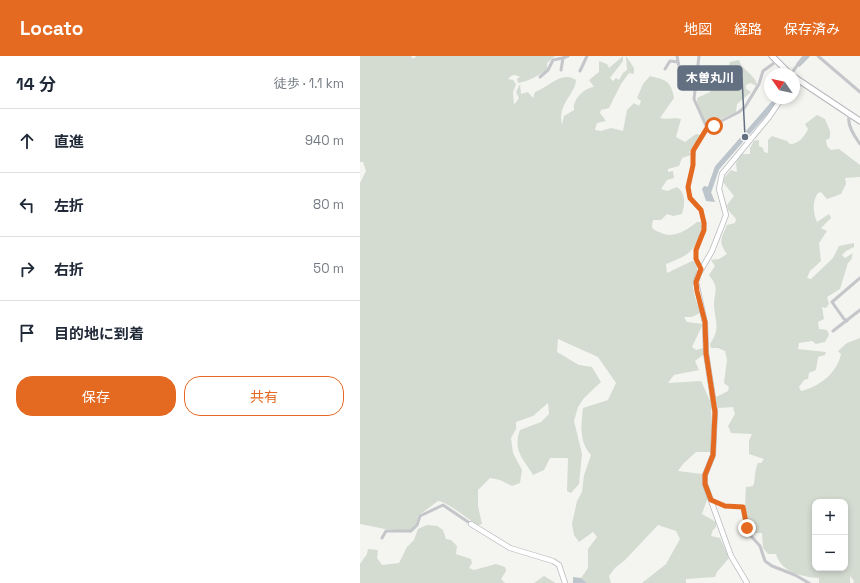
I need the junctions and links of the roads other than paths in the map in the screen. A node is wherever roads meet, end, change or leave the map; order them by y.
1 (568, 56) edge
2 (587, 56) edge
3 (677, 56) edge
4 (699, 56) edge
5 (772, 56) edge
6 (804, 56) edge
7 (818, 56) edge
8 (563, 58) junction
9 (776, 61) junction
10 (678, 62) junction
11 (784, 68) edge
12 (795, 68) edge
13 (665, 69) dead end
14 (560, 70) dead end
15 (580, 71) dead end
16 (540, 77) dead end
17 (696, 78) junction
18 (800, 81) edge
19 (860, 92) edge
20 (778, 104) edge
21 (850, 114) junction
22 (860, 121) edge
23 (707, 128) junction
24 (860, 144) edge
25 (701, 269) junction
26 (860, 278) edge
27 (860, 310) edge
28 (847, 320) junction
29 (833, 331) dead end
30 (711, 500) junction
31 (471, 524) joint
32 (382, 538) dead end
33 (565, 583) edge
34 (747, 583) edge
35 (808, 583) edge

1 - 8 street
2 - 15 street
3 - 10 street
4 - 17 street
5 - 9 main road
6 - 12 street
7 - 19 street
8 - 14 street
8 - 16 street
9 - 11 main road
9 - 23 street
10 - 13 street
10 - 17 street
17 - 23 street
18 - 21 main road
20 - 25 street
21 - 22 main road
21 - 24 street
23 - 25 street
25 - 30 street
26 - 28 street
27 - 28 street
28 - 29 street
30 - 34 street
30 - 35 street
31 - 32 street
31 - 33 street

